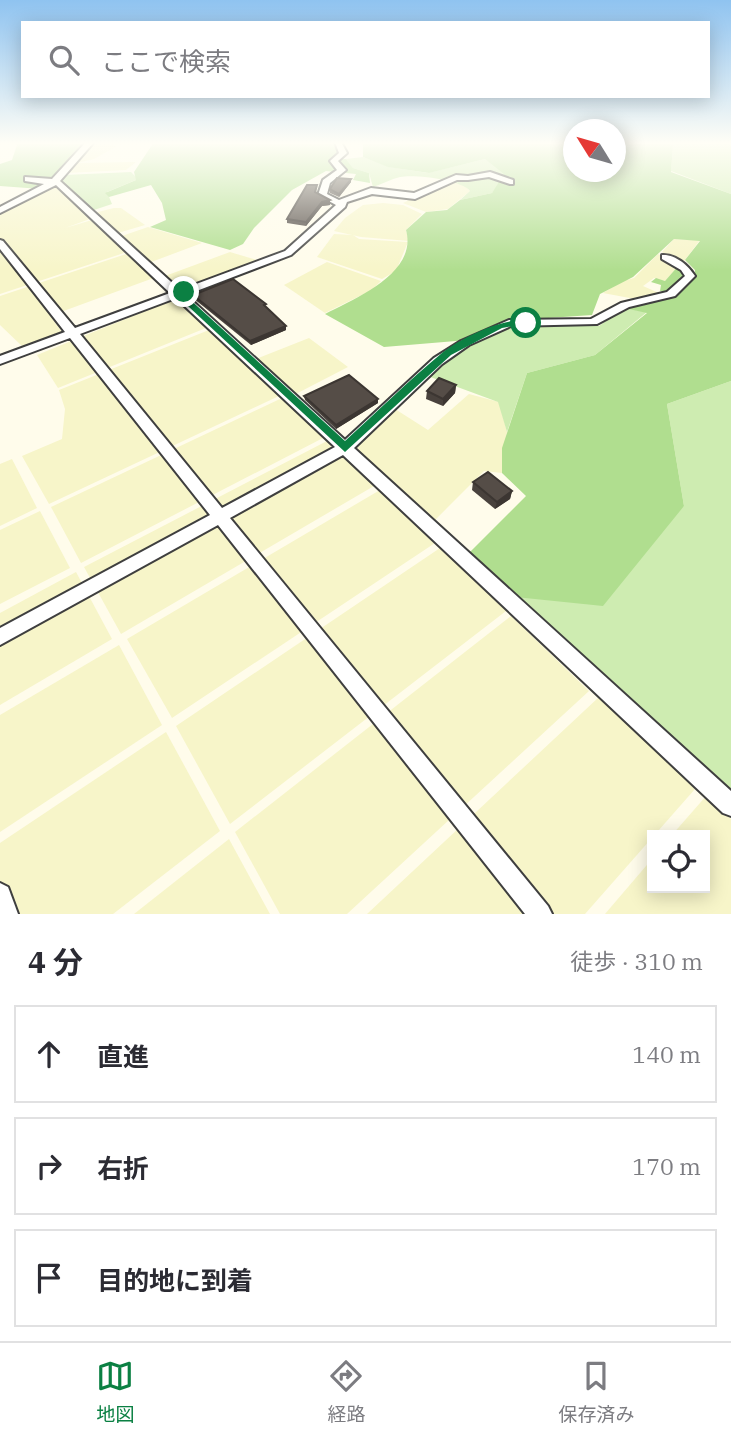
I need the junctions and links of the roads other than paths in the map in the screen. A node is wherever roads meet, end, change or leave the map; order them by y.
1 (49, 185) edge
2 (57, 185) edge
3 (325, 185) edge
4 (441, 185) edge
5 (342, 205) junction
6 (0, 210) edge
7 (0, 243) edge
8 (665, 257) dead end
9 (179, 294) junction
10 (74, 333) junction
11 (0, 360) edge
12 (345, 448) junction
13 (220, 518) junction
14 (0, 637) edge
15 (731, 805) edge
16 (0, 895) edge
17 (6, 914) edge
18 (540, 914) edge

1 - 6 street
2 - 9 street
3 - 5 street
4 - 5 street
5 - 9 street
7 - 10 street
8 - 12 street
9 - 10 street
9 - 12 street
10 - 11 street
10 - 13 street
12 - 13 street
12 - 15 street
13 - 14 street
13 - 18 street
16 - 17 street

